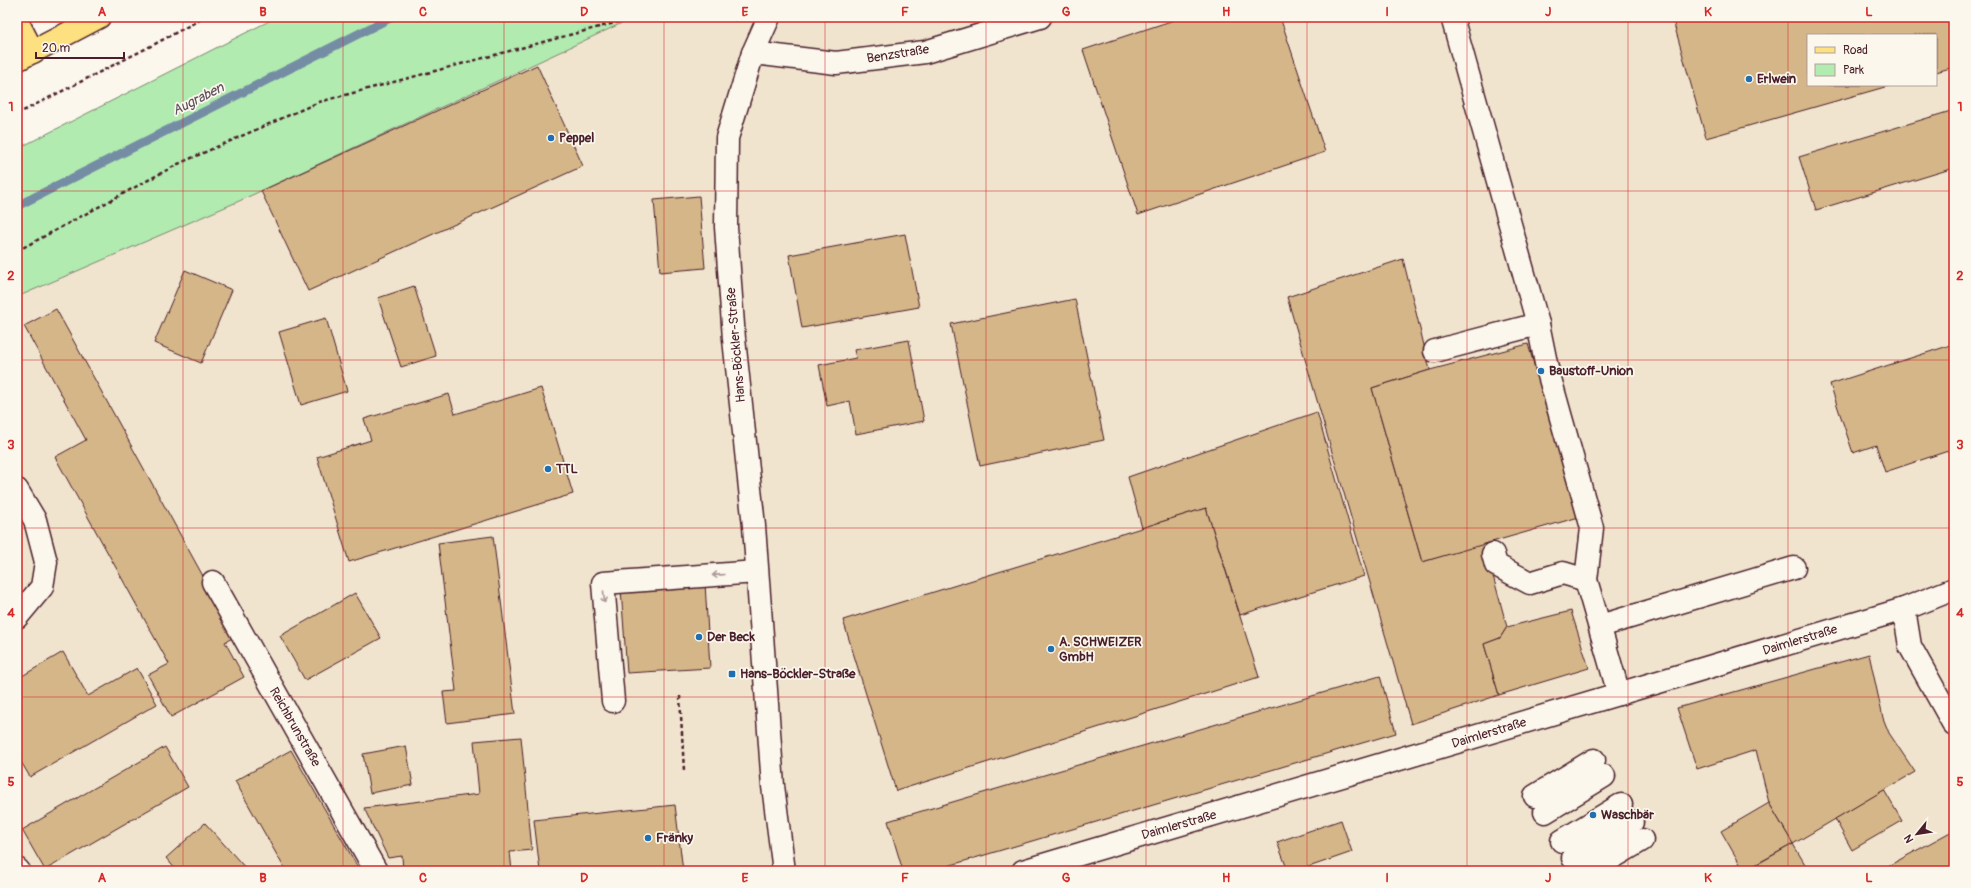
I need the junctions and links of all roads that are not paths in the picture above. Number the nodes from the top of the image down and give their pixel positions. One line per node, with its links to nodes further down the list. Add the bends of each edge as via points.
1 (99, 17): 6 (main road)
2 (769, 17): 7 (street, Hans-Böckler-Straße)
3 (1040, 17): 7 (street, Benzstraße, via 924,52 836,63)
4 (1452, 17): 9 (street)
5 (17, 21): 8 (main road)
6 (68, 24): 8 (main road)
7 (753, 53): 14 (street, Hans-Böckler-Straße, via 727,138 726,227 734,339)
8 (25, 56)
9 (1538, 324): 10 (street); 15 (street, via 1547,368 1592,528)
10 (1435, 351)
11 (17, 490): 19 (street, via 35,520 46,562 42,587)
12 (1493, 554): 15 (street, via 1496,565 1530,583 1563,573)
13 (1794, 568): 20 (street)
14 (757, 572): 22 (street, one-way to 22, via 603,583); 28 (street, Hans-Böckler-Straße, via 773,786)
15 (1586, 580): 20 (street)
16 (213, 582): 27 (street, Reichbrunstraße)
17 (1954, 589): 18 (street, Daimlerstraße)
18 (1904, 609): 21 (street, Daimlerstraße); 23 (street, via 1910,646)
19 (17, 617)
20 (1600, 626): 21 (street)
21 (1620, 694): 29 (street, Daimlerstraße)
22 (613, 700)
23 (1954, 725)
24 (1599, 768): 25 (street)
25 (1540, 804)
26 (1567, 850): 30 (street, via 1632,822)
27 (376, 871)
28 (784, 871)
29 (1023, 871)
30 (1590, 871)

